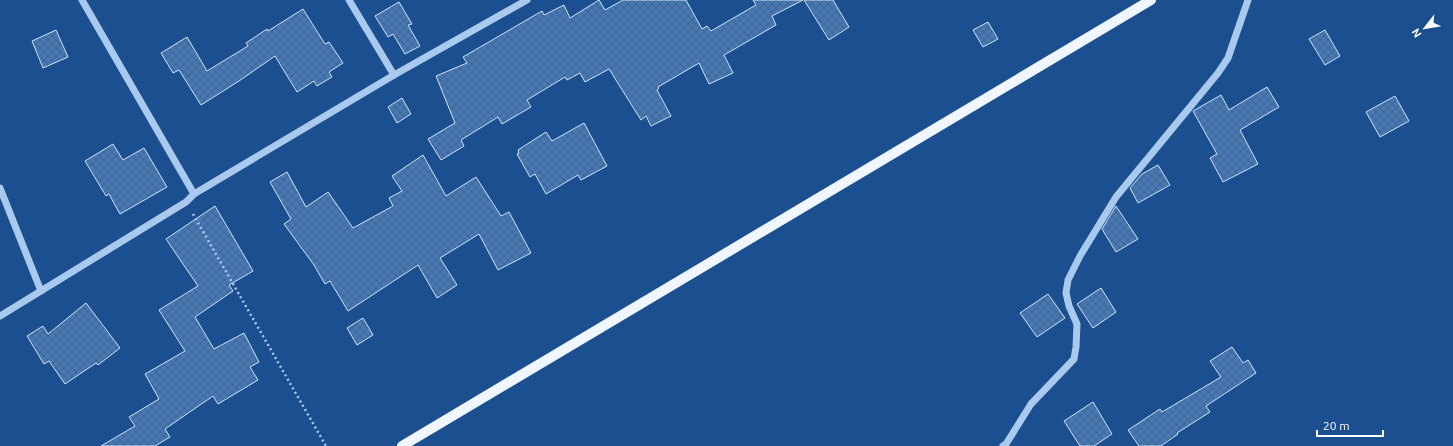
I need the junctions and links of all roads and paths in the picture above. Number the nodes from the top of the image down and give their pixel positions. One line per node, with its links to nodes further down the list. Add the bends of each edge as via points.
1 (82, 0): 8 (street)
2 (350, 0): 6 (street)
3 (527, 0): 6 (street)
4 (1151, 0): 13 (main road)
5 (1248, 0): 14 (street, via 1228,58 1116,197 1080,256 1068,280 1066,294 1077,324 1074,358 1031,404)
6 (394, 75): 8 (street)
7 (0, 188): 10 (street)
8 (194, 194): 9 (street)
9 (186, 202): 10 (street); 12 (path)
10 (41, 291): 11 (street)
11 (0, 316)
12 (326, 446)
13 (402, 446)
14 (1003, 446)

